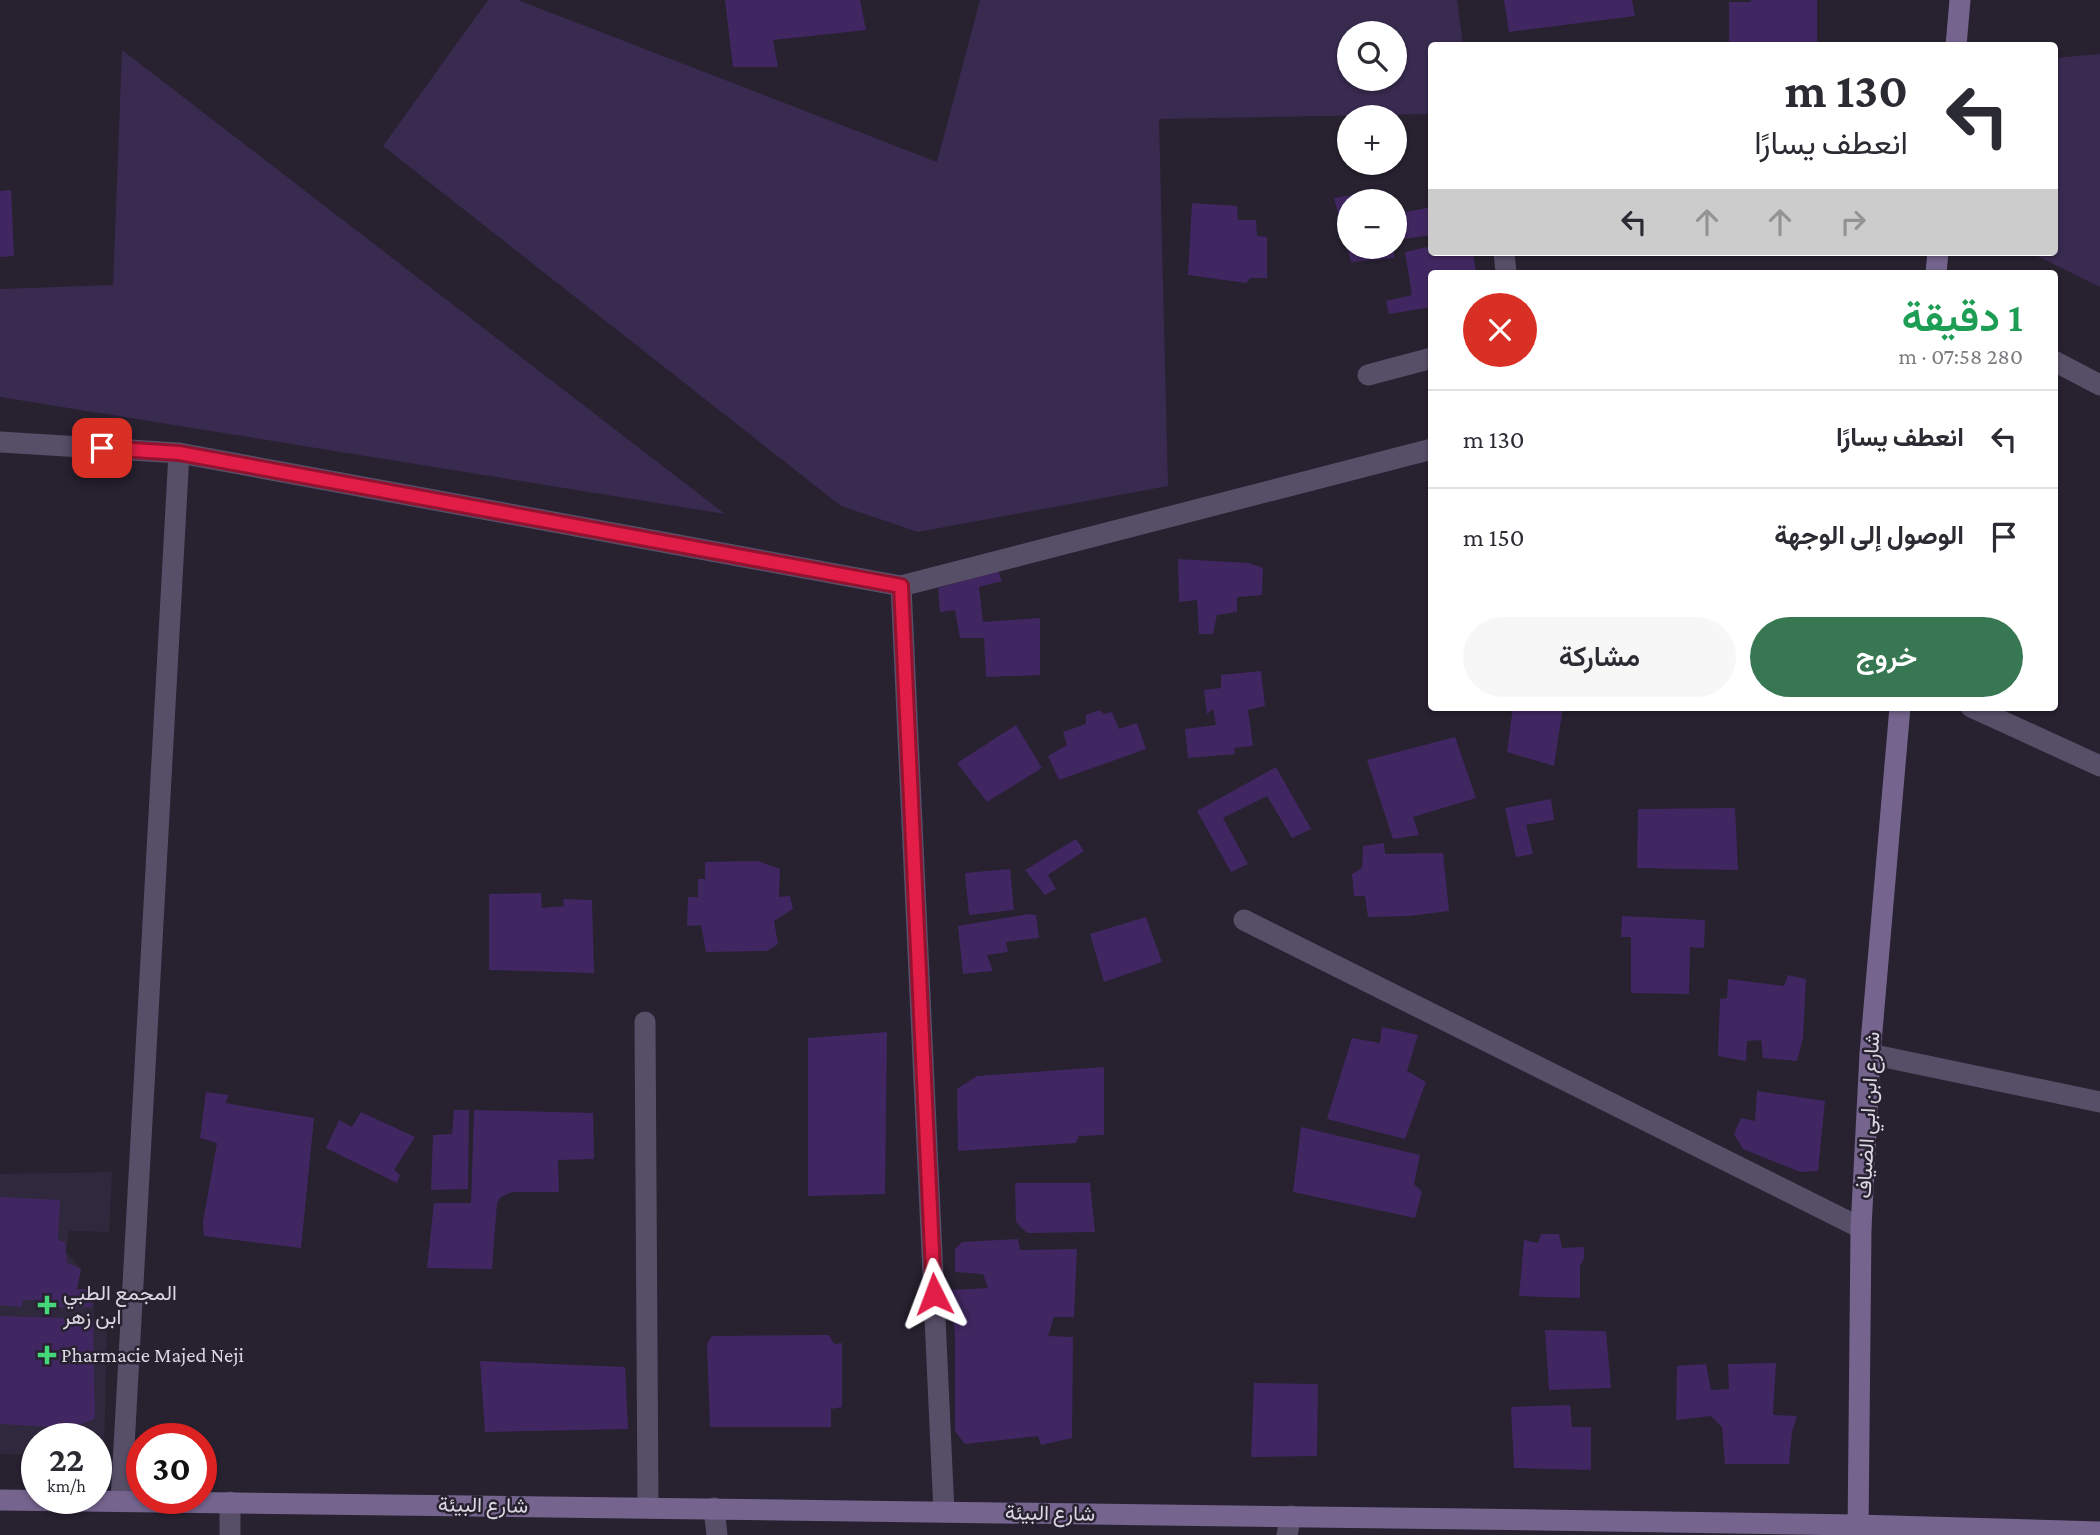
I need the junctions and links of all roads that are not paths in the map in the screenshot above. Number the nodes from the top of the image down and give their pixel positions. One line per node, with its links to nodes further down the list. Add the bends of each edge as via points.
1 (1960, 0): 2 (street)
2 (1956, 42)
3 (1428, 359): 5 (street)
4 (2058, 363): 6 (street)
5 (1368, 374)
6 (2100, 385)
7 (0, 442): 9 (street)
8 (1428, 450): 10 (street)
9 (179, 453): 10 (street); 20 (street)
10 (901, 586): 24 (street)
11 (1900, 711): 16 (street, شارع ابن ابي الضياف)
12 (1980, 711): 13 (street)
13 (2100, 766)
14 (1244, 919): 18 (street)
15 (645, 1021): 22 (street)
16 (1870, 1054): 17 (street); 18 (street, شارع ابن ابي الضياف)
17 (2100, 1102)
18 (1861, 1228): 27 (street, شارع ابن ابي الضياف)
19 (0, 1500): 20 (street, شارع البيئة)
20 (121, 1500): 21 (street, شارع البيئة)
21 (230, 1502): 22 (street, شارع البيئة); 29 (street)
22 (648, 1508): 23 (street, شارع البيئة)
23 (714, 1508): 24 (street, شارع البيئة); 30 (street)
24 (944, 1511): 25 (street, شارع البيئة)
25 (1289, 1526): 26 (street, شارع البيئة)
26 (1471, 1527): 27 (street, شارع البيئة)
27 (1858, 1530): 28 (street, شارع البيئة)
28 (2100, 1532)
29 (230, 1535)
30 (717, 1535)

